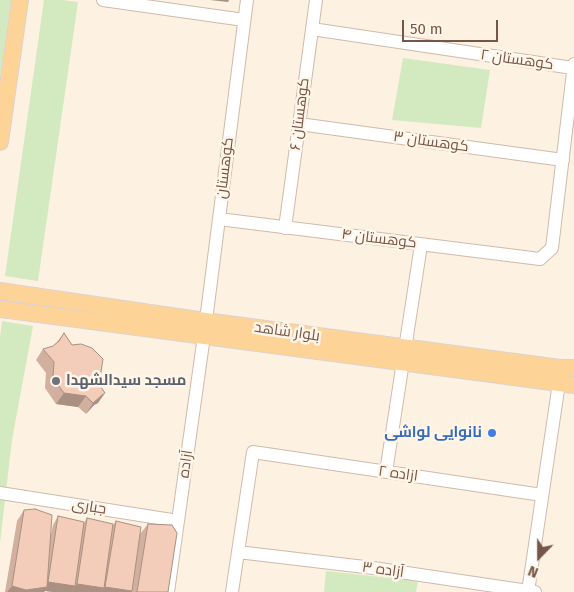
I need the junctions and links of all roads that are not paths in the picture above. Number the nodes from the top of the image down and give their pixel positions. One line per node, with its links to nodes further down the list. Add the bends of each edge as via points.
1 (20, 0): 11 (main road)
2 (103, 0): 5 (street)
3 (247, 0): 5 (street, کوهستان)
4 (316, 0): 6 (street, کوهستان ۶)
5 (244, 20): 13 (street, کوهستان)
6 (312, 29): 8 (street, کوهستان ۲); 10 (street, کوهستان ۶)
7 (574, 64): 8 (street)
8 (574, 68): 9 (street)
9 (571, 112): 12 (street)
10 (299, 124): 12 (street, کوهستان ۳); 14 (street, کوهستان ۶)
11 (0, 142)
12 (563, 160): 15 (street, کوهستان ۴, via 552,248 540,259)
13 (219, 219): 14 (street, کوهستان ۴); 18 (street, کوهستان)
14 (285, 228): 15 (street, کوهستان ۴)
15 (421, 245): 19 (street)
16 (0, 291): 18 (main road, بلوار شاهد)
17 (0, 309): 18 (main road, بلوار شاهد)
18 (205, 329): 19 (main road, بلوار شاهد); 25 (street, آزاده)
19 (404, 355): 20 (main road, بلوار شاهد); 21 (main road, بلوار شاهد); 22 (street)
20 (574, 368)
21 (566, 384): 24 (street)
22 (386, 472): 24 (street, ازاده ۲); 26 (street, ازاده ۲, via 253,452)
23 (0, 493): 25 (street, جباری)
24 (542, 495): 29 (street)
25 (178, 521): 27 (street, آزاده)
26 (238, 552): 28 (street); 29 (street, آزاده ۳, via 373,568)
27 (168, 592)
28 (232, 592)
29 (528, 592): 30 (street, آزاده ۳)
30 (535, 592)

